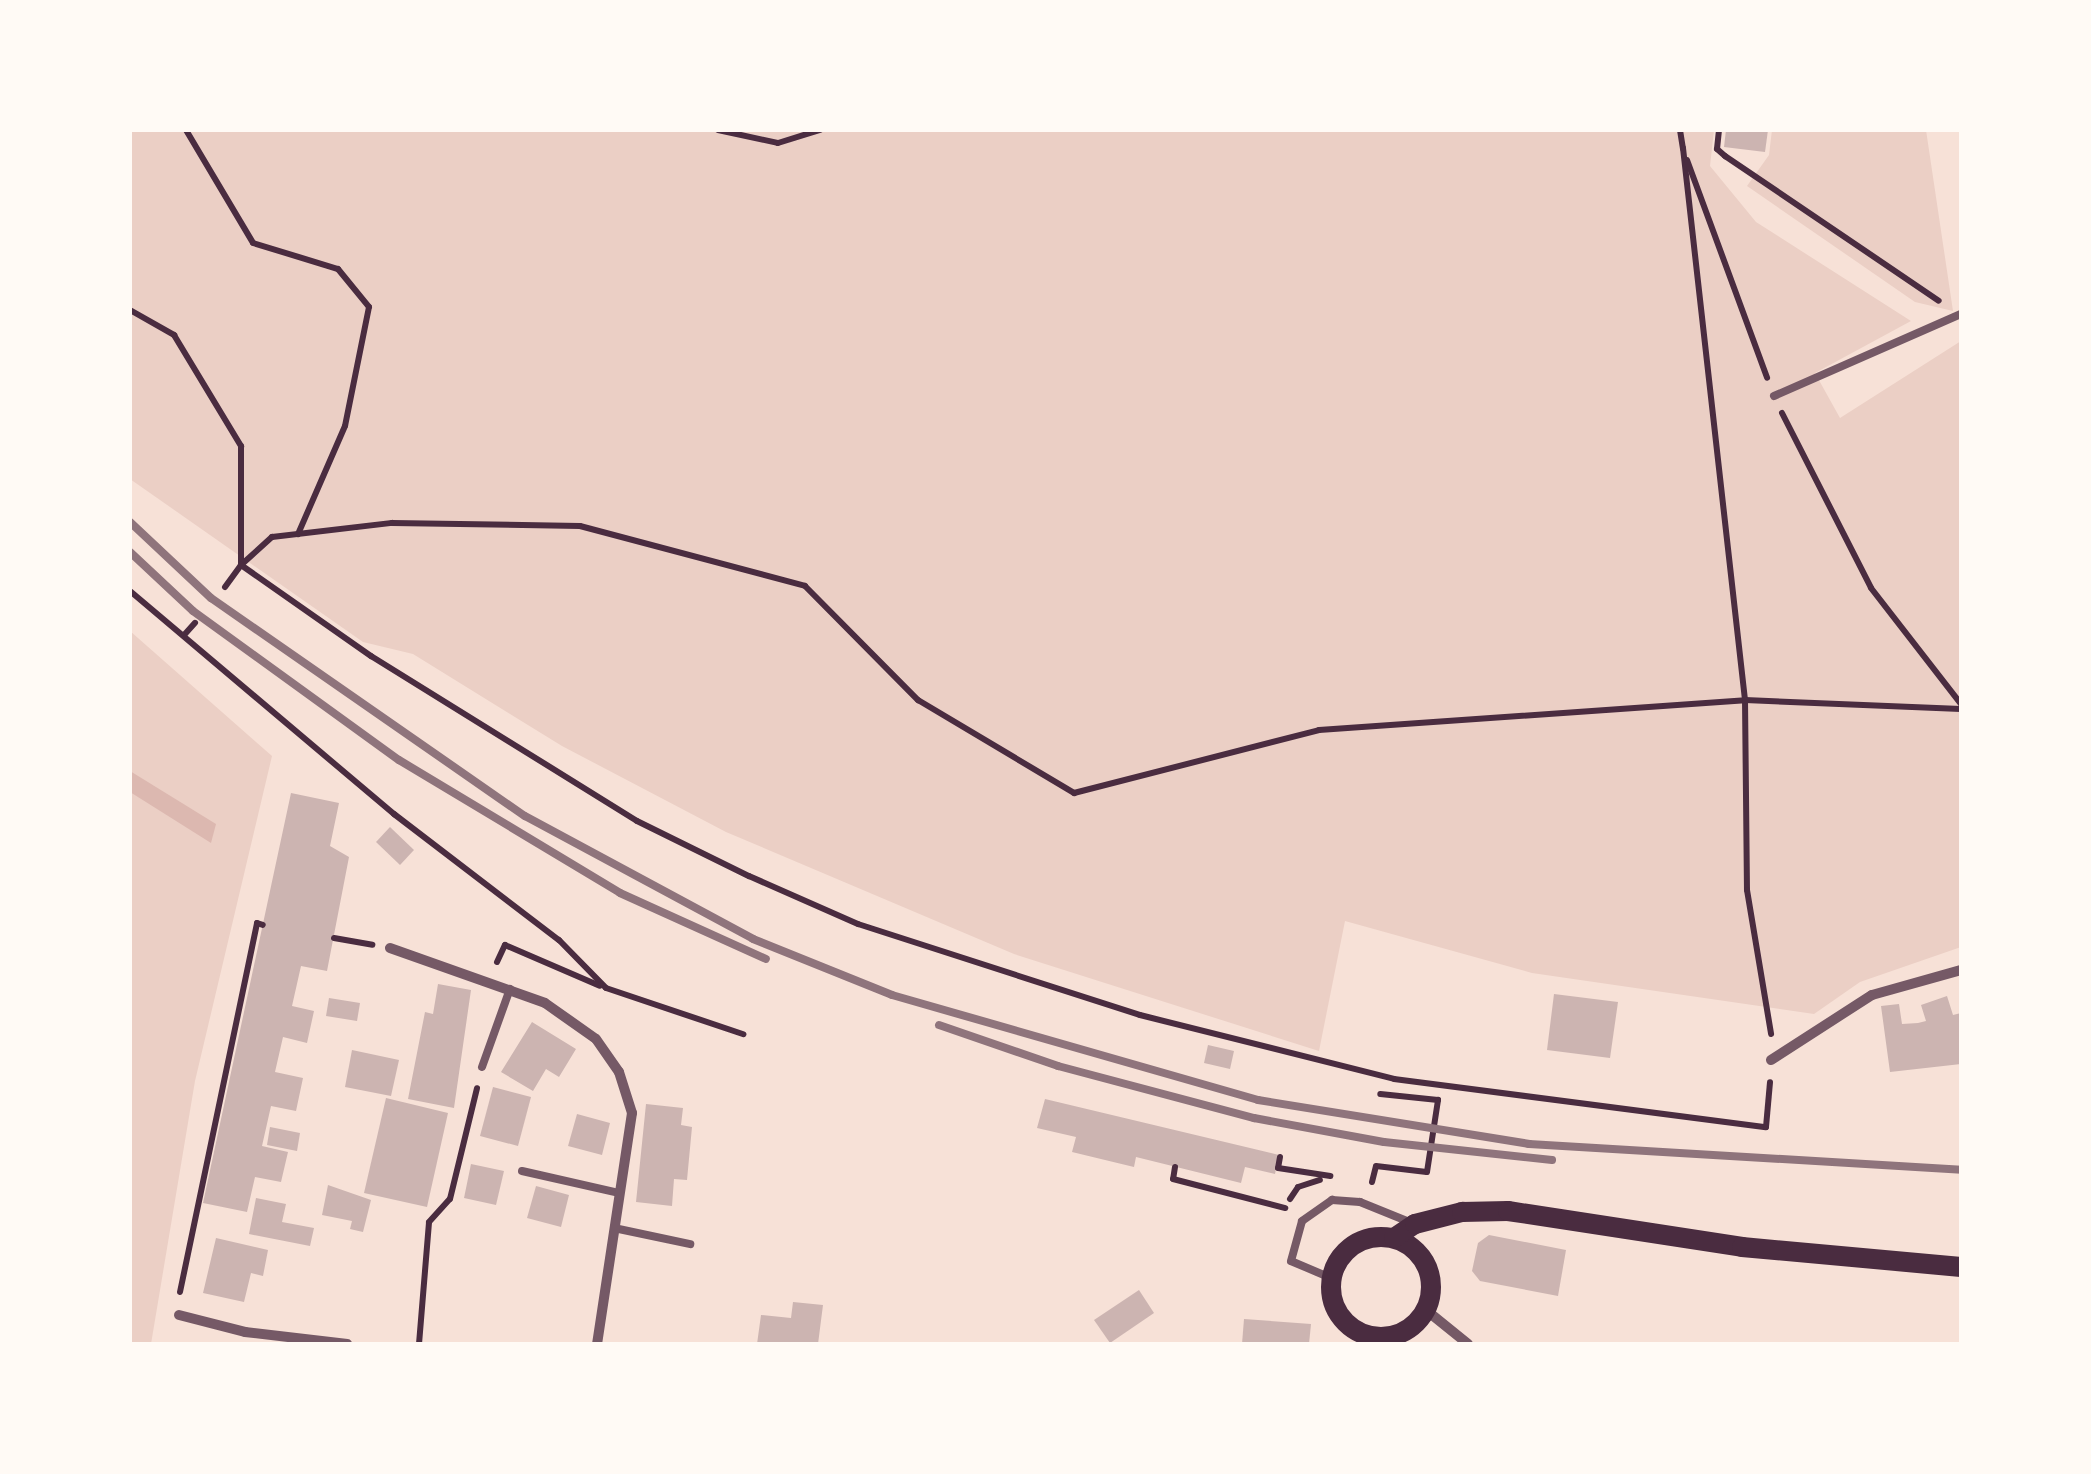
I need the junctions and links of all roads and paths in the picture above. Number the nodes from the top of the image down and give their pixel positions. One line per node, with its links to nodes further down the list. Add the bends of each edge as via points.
1 (186, 130): 10 (path, via 253,243 338,269 369,308 345,426)
2 (718, 130): 3 (path, via 778,143)
3 (820, 130)
4 (1680, 130): 6 (path)
5 (1719, 130): 8 (path, via 1717,149 1725,156)
6 (1683, 148): 9 (path); 16 (path)
7 (130, 310): 11 (path, via 174,334 241,446)
8 (1956, 315): 9 (lane)
9 (1774, 396): 17 (path, via 1871,588)
10 (298, 534): 11 (path, via 272,537); 16 (path, via 392,522 580,526 804,586 918,700 1074,794 1319,730)
11 (241, 565): 12 (path); 28 (path, via 371,656 637,821 768,884 858,924 1140,1015)
12 (225, 587)
13 (130, 592): 15 (path)
14 (194, 623): 15 (path)
15 (185, 634): 23 (path, via 379,801 559,940)
16 (1745, 700): 17 (path); 26 (path, via 1748,890 1771,1005)
17 (1961, 707)
18 (263, 925): 44 (path, via 256,923)
19 (334, 938): 20 (path)
20 (390, 948): 22 (street)
21 (1961, 970): 26 (street, via 1872,995)
22 (488, 980): 23 (path, via 505,945); 24 (street)
23 (606, 988): 25 (path)
24 (510, 989): 27 (lane); 35 (street, via 572,1019 620,1072 632,1113)
25 (743, 1034)
26 (1771, 1060)
27 (482, 1067): 48 (path, via 450,1199 429,1222)
28 (1394, 1079): 29 (path, via 1766,1128); 34 (path, via 1384,1094 1438,1100 1427,1172 1376,1166)
29 (1770, 1084)
30 (1280, 1157): 33 (path, via 1278,1168)
31 (1175, 1166): 36 (path, via 1172,1179)
32 (522, 1170): 35 (lane)
33 (1336, 1177)
34 (1372, 1182)
35 (619, 1193): 38 (street)
36 (1286, 1208)
37 (1415, 1224): 39 (main road); 41 (main road, via 1462,1212 1549,1214 1742,1247); 42 (lane, via 1360,1202 1332,1200 1302,1221 1291,1261)
38 (614, 1228): 40 (lane); 49 (street)
39 (1394, 1238): 42 (main road, via 1362,1240 1347,1249); 43 (main road, via 1414,1248 1427,1266 1432,1288)
40 (690, 1244)
41 (1961, 1268)
42 (1331, 1278): 46 (main road, via 1344,1322)
43 (1426, 1310): 46 (main road, via 1409,1329); 50 (street)
44 (179, 1315): 45 (street)
45 (244, 1338): 47 (street)
46 (1369, 1340)
47 (347, 1344)
48 (419, 1344)
49 (597, 1344)
50 (1468, 1344)

